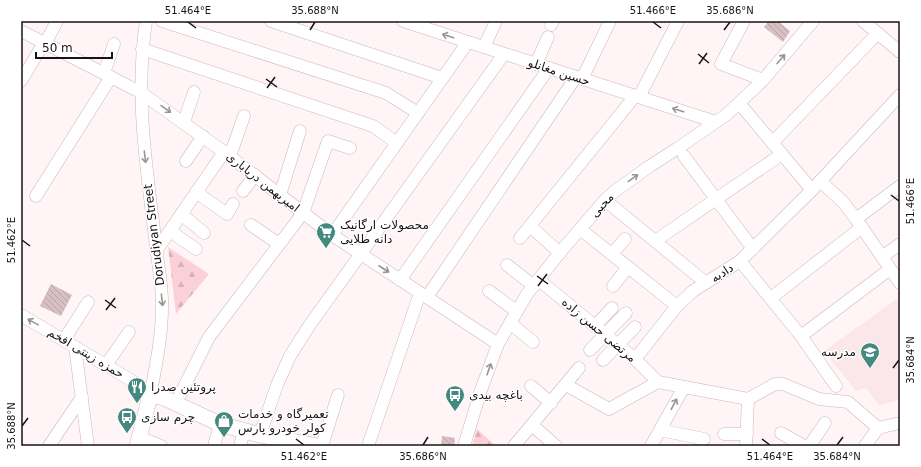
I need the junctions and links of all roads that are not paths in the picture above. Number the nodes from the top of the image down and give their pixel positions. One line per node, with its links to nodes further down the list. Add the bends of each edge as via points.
1 (57, 21): 17 (street)
2 (146, 21): 20 (street, Dorudiyan Street)
3 (162, 21): 35 (street, via 386,93)
4 (271, 21): 12 (street)
5 (404, 21): 16 (street, حسین مغانلو, one-way to 5)
6 (496, 21): 19 (street)
7 (610, 21): 27 (street)
8 (678, 21): 33 (street)
9 (744, 21): 28 (street, via 721,64)
10 (813, 21): 28 (street, محبی, one-way to 10)
11 (864, 21): 14 (street)
12 (298, 25): 26 (street)
13 (21, 31): 17 (street, امیربهمن دریاباری)
14 (878, 33): 21 (street); 42 (street)
15 (548, 37): 23 (street)
16 (468, 42): 19 (street, حسین مغانلو); 26 (street)
17 (44, 44): 25 (street, امیربهمن دریاباری); 29 (street)
18 (114, 44): 25 (street)
19 (484, 47): 22 (street, حسین مغانلو)
20 (142, 49): 30 (street, Dorudiyan Street); 41 (street, via 373,126)
21 (900, 52)
22 (504, 54): 23 (street, حسین مغانلو); 76 (street)
23 (536, 64): 24 (street, حسین مغانلو)
24 (549, 68): 27 (street, حسین مغانلو); 83 (street)
25 (108, 75): 30 (street, امیربهمن دریاباری); 54 (street)
26 (442, 78): 35 (street)
27 (579, 78): 33 (street, حسین مغانلو); 89 (street)
28 (762, 80): 34 (street, محبی)
29 (21, 81)
30 (140, 92): 37 (street, امیربهمن دریاباری, one-way to 37); 74 (street, Dorudiyan Street, one-way to 74)
31 (194, 92): 37 (street)
32 (900, 95): 49 (street, دادبه)
33 (637, 97): 38 (street, حسین مغانلو, one-way to 33); 62 (street)
34 (739, 104): 38 (street, محبی); 42 (street)
35 (418, 113): 41 (street)
36 (244, 116): 44 (street)
37 (184, 122): 40 (street, امیربهمن دریاباری)
38 (716, 122): 56 (street, محبی, one-way to 38, via 644,170)
39 (300, 131): 53 (street)
40 (203, 136): 44 (street, امیربهمن دریاباری); 47 (street)
41 (397, 143): 66 (street)
42 (772, 143): 45 (street)
43 (350, 148): 58 (street, via 328,141)
44 (227, 154): 48 (street, امیربهمن دریاباری); 52 (street)
45 (782, 154): 49 (street); 55 (street)
46 (684, 156): 55 (street)
47 (186, 161)
48 (255, 175): 51 (street); 53 (street, امیربهمن دریاباری)
49 (816, 186): 60 (street, via 842,202); 73 (street, دادبه)
50 (900, 186): 60 (street)
51 (244, 191)
52 (196, 192): 57 (street, via 227,214); 59 (street)
53 (280, 195): 58 (street, امیربهمن دریاباری)
54 (36, 196)
55 (717, 199): 69 (street); 73 (street)
56 (605, 200): 63 (street, محبی); 69 (street)
57 (233, 204)
58 (303, 212): 66 (street, امیربهمن دریاباری); 70 (street)
59 (182, 214): 64 (street); 65 (street)
60 (859, 223): 78 (street); 90 (street)
61 (251, 225): 70 (street)
62 (530, 226): 67 (street); 75 (street)
63 (580, 229): 75 (street, محبی); 77 (street)
64 (170, 231): 72 (street); 74 (street)
65 (204, 233)
66 (332, 235): 76 (street, امیربهمن دریاباری)
67 (520, 238)
68 (624, 239): 77 (street)
69 (655, 242): 85 (street)
70 (279, 244): 118 (street, via 209,337)
71 (900, 244): 78 (street)
72 (196, 249)
73 (753, 249): 79 (street, دادبه)
74 (156, 251): 120 (street, Dorudiyan Street, one-way to 120, via 162,306 161,337)
75 (560, 253): 84 (street, محبی)
76 (361, 254): 83 (street, امیربهمن دریاباری, one-way to 83); 134 (street, via 290,356)
77 (612, 254): 81 (street)
78 (882, 257): 82 (street)
79 (740, 261): 85 (street, دادبه); 90 (street)
80 (507, 265): 84 (street, مرتضی حسن زاده)
81 (628, 267): 87 (street); 92 (street)
82 (890, 269): 86 (street); 102 (street)
83 (400, 280): 89 (street, امیربهمن دریاباری)
84 (536, 283): 94 (street, محبی); 98 (street, مرتضی حسن زاده)
85 (706, 283): 92 (street, دادبه, via 693,290)
86 (900, 283)
87 (613, 286)
88 (489, 291): 94 (street)
89 (424, 295): 105 (street, امیربهمن دریاباری); 144 (street)
90 (771, 298): 102 (street)
91 (88, 302): 103 (street)
92 (677, 306): 109 (street, دادبه)
93 (612, 308): 98 (street)
94 (516, 312): 97 (street, محبی)
95 (626, 313): 101 (street)
96 (21, 315): 103 (street, حمزه زینتی افخم, one-way to 96)
97 (510, 323): 104 (street); 105 (street, محبی)
98 (595, 326): 101 (street, مرتضی حسن زاده)
99 (635, 327): 106 (street)
100 (129, 332): 111 (street)
101 (605, 334): 106 (street, مرتضی حسن زاده); 108 (street)
102 (801, 336): 116 (street)
103 (64, 340): 107 (street, حمزه زینتی افخم)
104 (533, 342)
105 (498, 344): 145 (street, محبی, one-way to 105)
106 (618, 345): 109 (street, مرتضی حسن زاده); 110 (street)
107 (75, 347): 111 (street, حمزه زینتی افخم); 121 (street)
108 (590, 350)
109 (635, 359): 113 (street, مرتضی حسن زاده)
110 (603, 360)
111 (106, 365): 120 (street, حمزه زینتی افخم)
112 (580, 368): 114 (street)
113 (658, 382): 114 (street, via 609,409); 117 (street)
114 (566, 385): 123 (street)
115 (531, 386): 123 (street)
116 (836, 386)
117 (684, 387): 122 (street); 129 (street, one-way to 117)
118 (180, 395)
119 (338, 395): 143 (street)
120 (150, 396): 126 (main road, via 164,398); 136 (main road, Dorudiyan Street)
121 (82, 397): 137 (street); 138 (street)
122 (748, 399): 128 (street, via 775,384 783,384 818,399 848,402); 133 (street)
123 (551, 403): 127 (street)
124 (825, 423): 150 (street)
125 (900, 423): 128 (street)
126 (220, 424): 130 (main road); 140 (street)
127 (532, 425): 146 (street); 147 (street)
128 (878, 428): 151 (street)
129 (660, 430): 135 (street); 148 (street)
130 (244, 431): 134 (main road); 141 (street)
131 (781, 433): 150 (street)
132 (724, 434): 133 (street)
133 (747, 434): 149 (street)
134 (260, 435): 142 (main road)
135 (704, 439)
136 (138, 442): 139 (street)
137 (49, 446)
138 (88, 446)
139 (161, 446)
140 (214, 446)
141 (240, 446)
142 (318, 446)
143 (322, 446)
144 (368, 446)
145 (464, 446)
146 (514, 446)
147 (556, 446)
148 (651, 446)
149 (746, 446)
150 (806, 446)
151 (865, 446)

